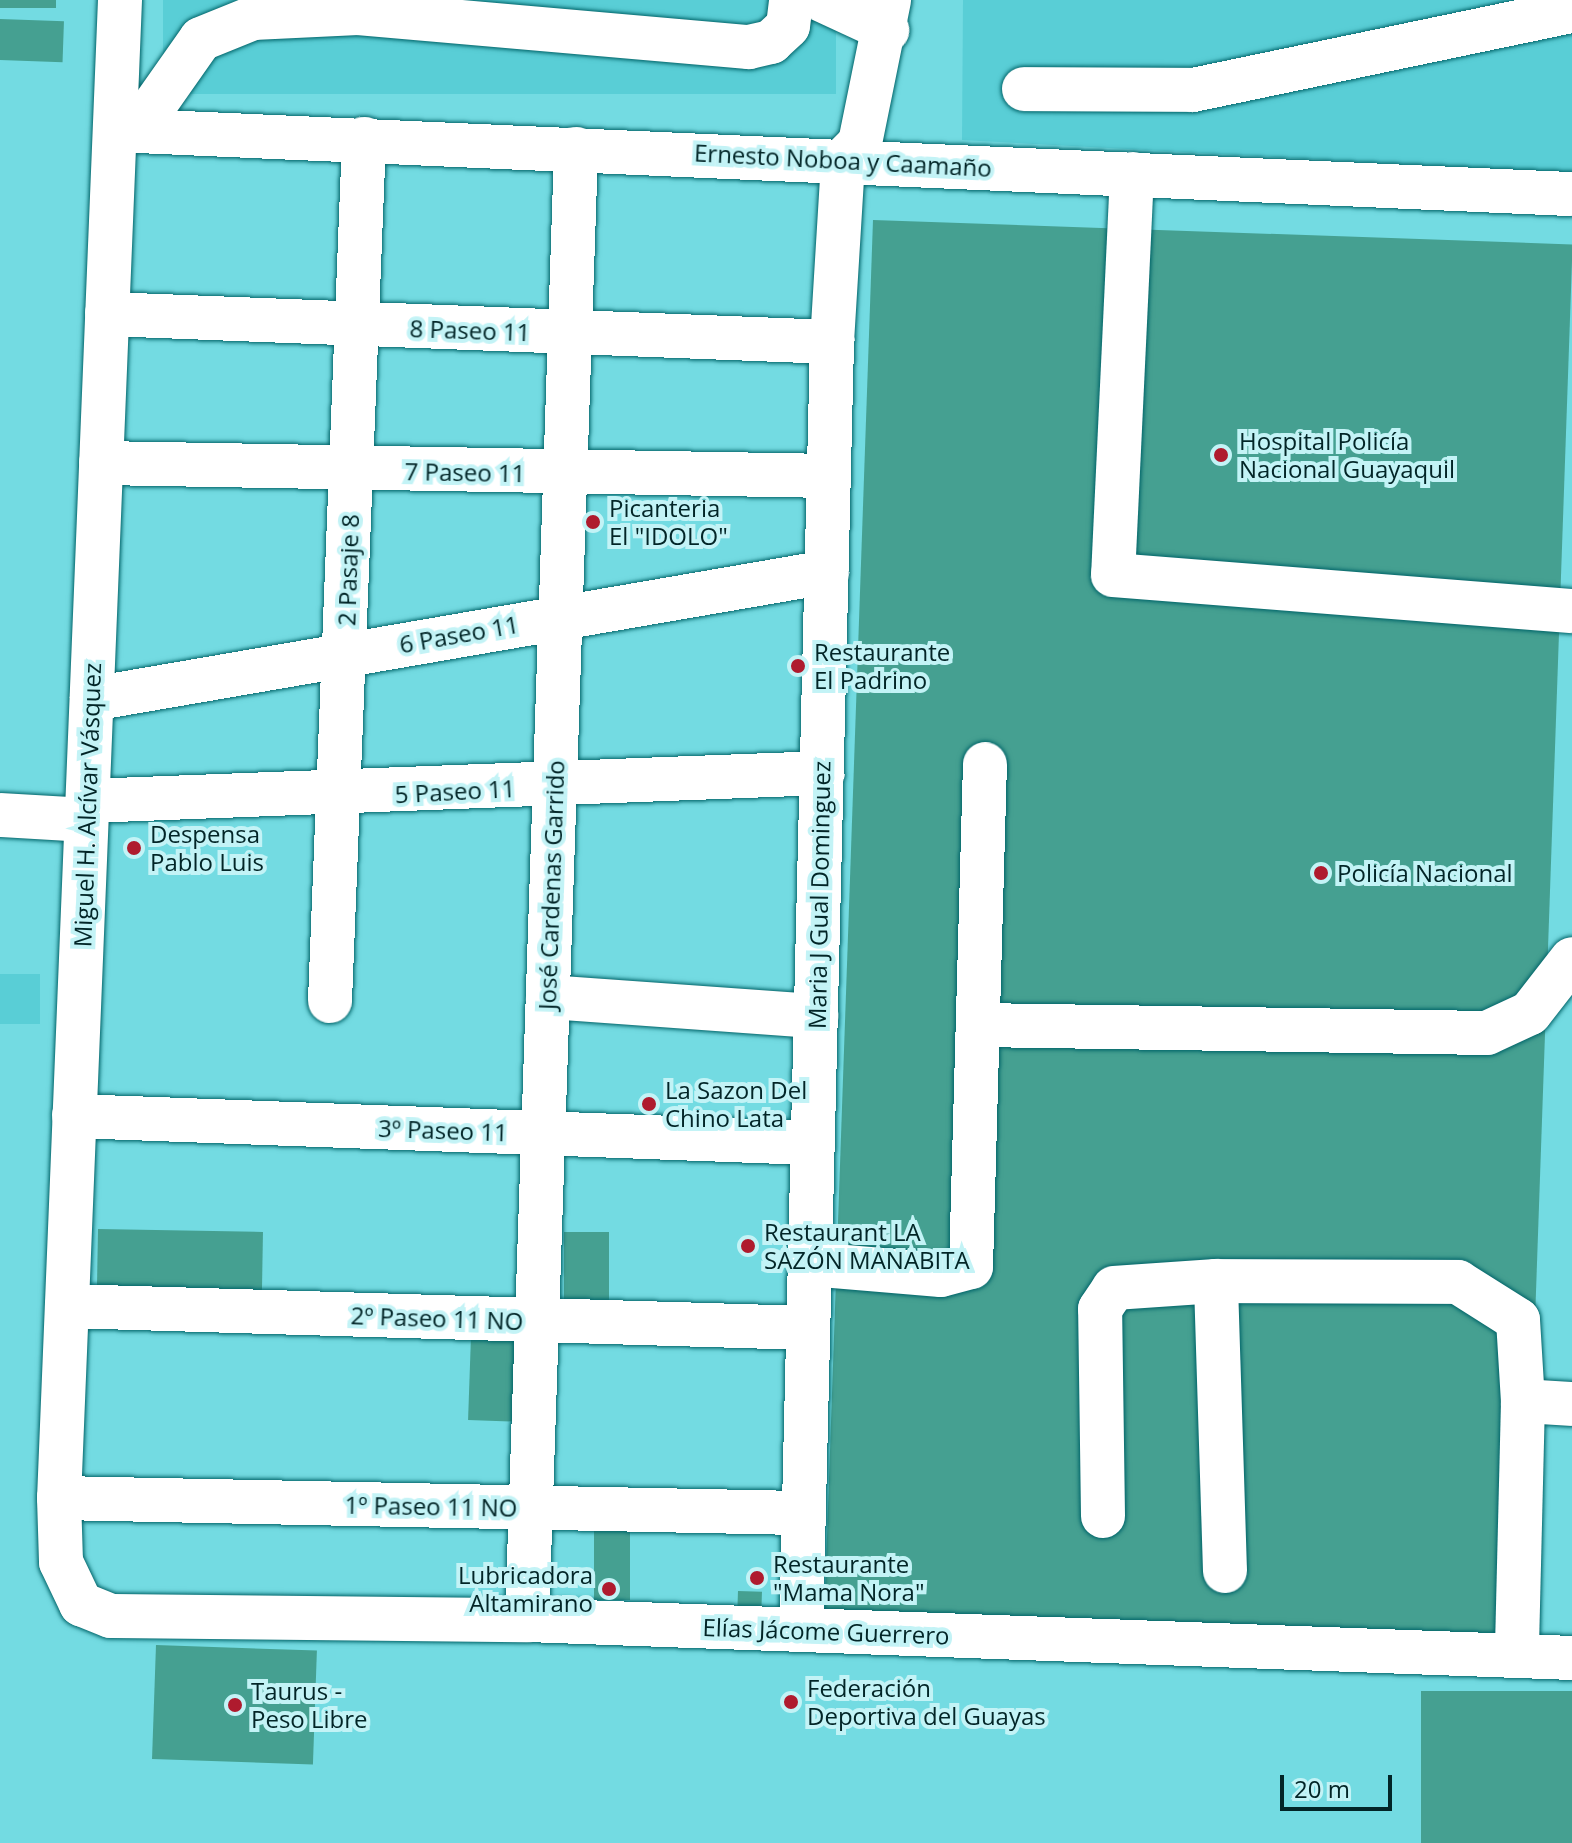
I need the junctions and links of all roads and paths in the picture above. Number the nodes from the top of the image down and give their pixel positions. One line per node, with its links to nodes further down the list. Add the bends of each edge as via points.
1 (120, 0): 8 (street, Miguel H. Alcívar Vásquez)
2 (791, 0): 4 (street, via 788,26 771,42 749,47)
3 (822, 0): 6 (street)
4 (449, 11): 8 (street, via 253,18 201,39)
5 (1572, 11): 7 (street, via 1193,90)
6 (888, 15): 11 (street, via 860,143)
7 (1024, 89)
8 (126, 130): 9 (street, Ernesto Noboa y Caamaño); 14 (street, Miguel H. Alcívar Vásquez)
9 (364, 139): 10 (street, Ernesto Noboa y Caamaño); 15 (street, 2 Pasaje 8)
10 (576, 149): 11 (street, Ernesto Noboa y Caamaño); 16 (street, José Cardenas Garrido)
11 (843, 160): 12 (street, Ernesto Noboa y Caamaño); 17 (street, Maria J Gual Dominguez)
12 (1132, 174): 13 (street, Ernesto Noboa y Caamaño); 23 (street, via 1113,575)
13 (1572, 194)
14 (107, 314): 15 (street, 8 Paseo 11); 18 (street, Miguel H. Alcívar Vásquez)
15 (357, 326): 16 (street, 8 Paseo 11); 19 (street, 2 Pasaje 8)
16 (570, 333): 17 (street, 8 Paseo 11); 20 (street, José Cardenas Garrido)
17 (832, 342): 21 (street, Maria J Gual Dominguez)
18 (101, 463): 19 (street, 7 Paseo 11); 26 (street, Miguel H. Alcívar Vásquez)
19 (351, 470): 20 (street, 7 Paseo 11); 25 (street, 2 Pasaje 8)
20 (565, 474): 21 (street, 7 Paseo 11); 24 (street, José Cardenas Garrido)
21 (829, 476): 22 (street, Maria J Gual Dominguez)
22 (827, 572): 24 (street, 6 Paseo 11); 28 (street, Maria J Gual Dominguez)
23 (1572, 611)
24 (560, 616): 25 (street, 6 Paseo 11); 29 (street, José Cardenas Garrido)
25 (344, 655): 26 (street, 6 Paseo 11); 30 (street, 2 Pasaje 8)
26 (92, 699): 31 (street, Miguel H. Alcívar Vásquez)
27 (985, 764): 37 (street)
28 (822, 773): 29 (street, 5 Paseo 11); 36 (street, Maria J Gual Dominguez)
29 (554, 786): 30 (street, 5 Paseo 11); 34 (street, José Cardenas Garrido)
30 (339, 797): 31 (street, 5 Paseo 11); 35 (street, 2 Pasaje 8)
31 (87, 810): 32 (street, 5 Paseo 11); 38 (street, Miguel H. Alcívar Vásquez)
32 (0, 815)
33 (1572, 959): 37 (street, via 1530,1013 1487,1033)
34 (548, 997): 36 (street); 39 (street, José Cardenas Garrido)
35 (330, 1001)
36 (816, 1016): 40 (street, Maria J Gual Dominguez)
37 (979, 1025): 41 (street, via 971,1267 941,1275)
38 (74, 1116): 39 (street, 3º Paseo 11); 43 (street, Miguel H. Alcívar Vásquez)
39 (543, 1134): 40 (street, 3º Paseo 11); 44 (street, José Cardenas Garrido)
40 (812, 1143): 41 (street, Maria J Gual Dominguez)
41 (810, 1264): 45 (street, Maria J Gual Dominguez)
42 (1216, 1281): 46 (street, via 1458,1282 1518,1320); 51 (street, via 1114,1288 1100,1309); 52 (street)
43 (67, 1306): 44 (street, 2º Paseo 11 NO); 48 (street, Miguel H. Alcívar Vásquez)
44 (538, 1321): 45 (street, 2º Paseo 11 NO); 49 (street, José Cardenas Garrido)
45 (808, 1328): 50 (street, Maria J Gual Dominguez)
46 (1523, 1401): 47 (street); 56 (street)
47 (1572, 1404)
48 (59, 1498): 49 (street, 1º Paseo 11 NO); 53 (street, Miguel H. Alcívar Vásquez, via 61,1562)
49 (531, 1508): 50 (street, 1º Paseo 11 NO); 54 (street, José Cardenas Garrido)
50 (803, 1513): 55 (street, Maria J Gual Dominguez)
51 (1103, 1516)
52 (1225, 1571)
53 (81, 1604): 54 (street, Elías Jácome Guerrero, via 111,1616)
54 (527, 1620): 55 (street, Elías Jácome Guerrero)
55 (801, 1630): 56 (street, Elías Jácome Guerrero)
56 (1517, 1655): 57 (street, Elías Jácome Guerrero)
57 (1572, 1658)

